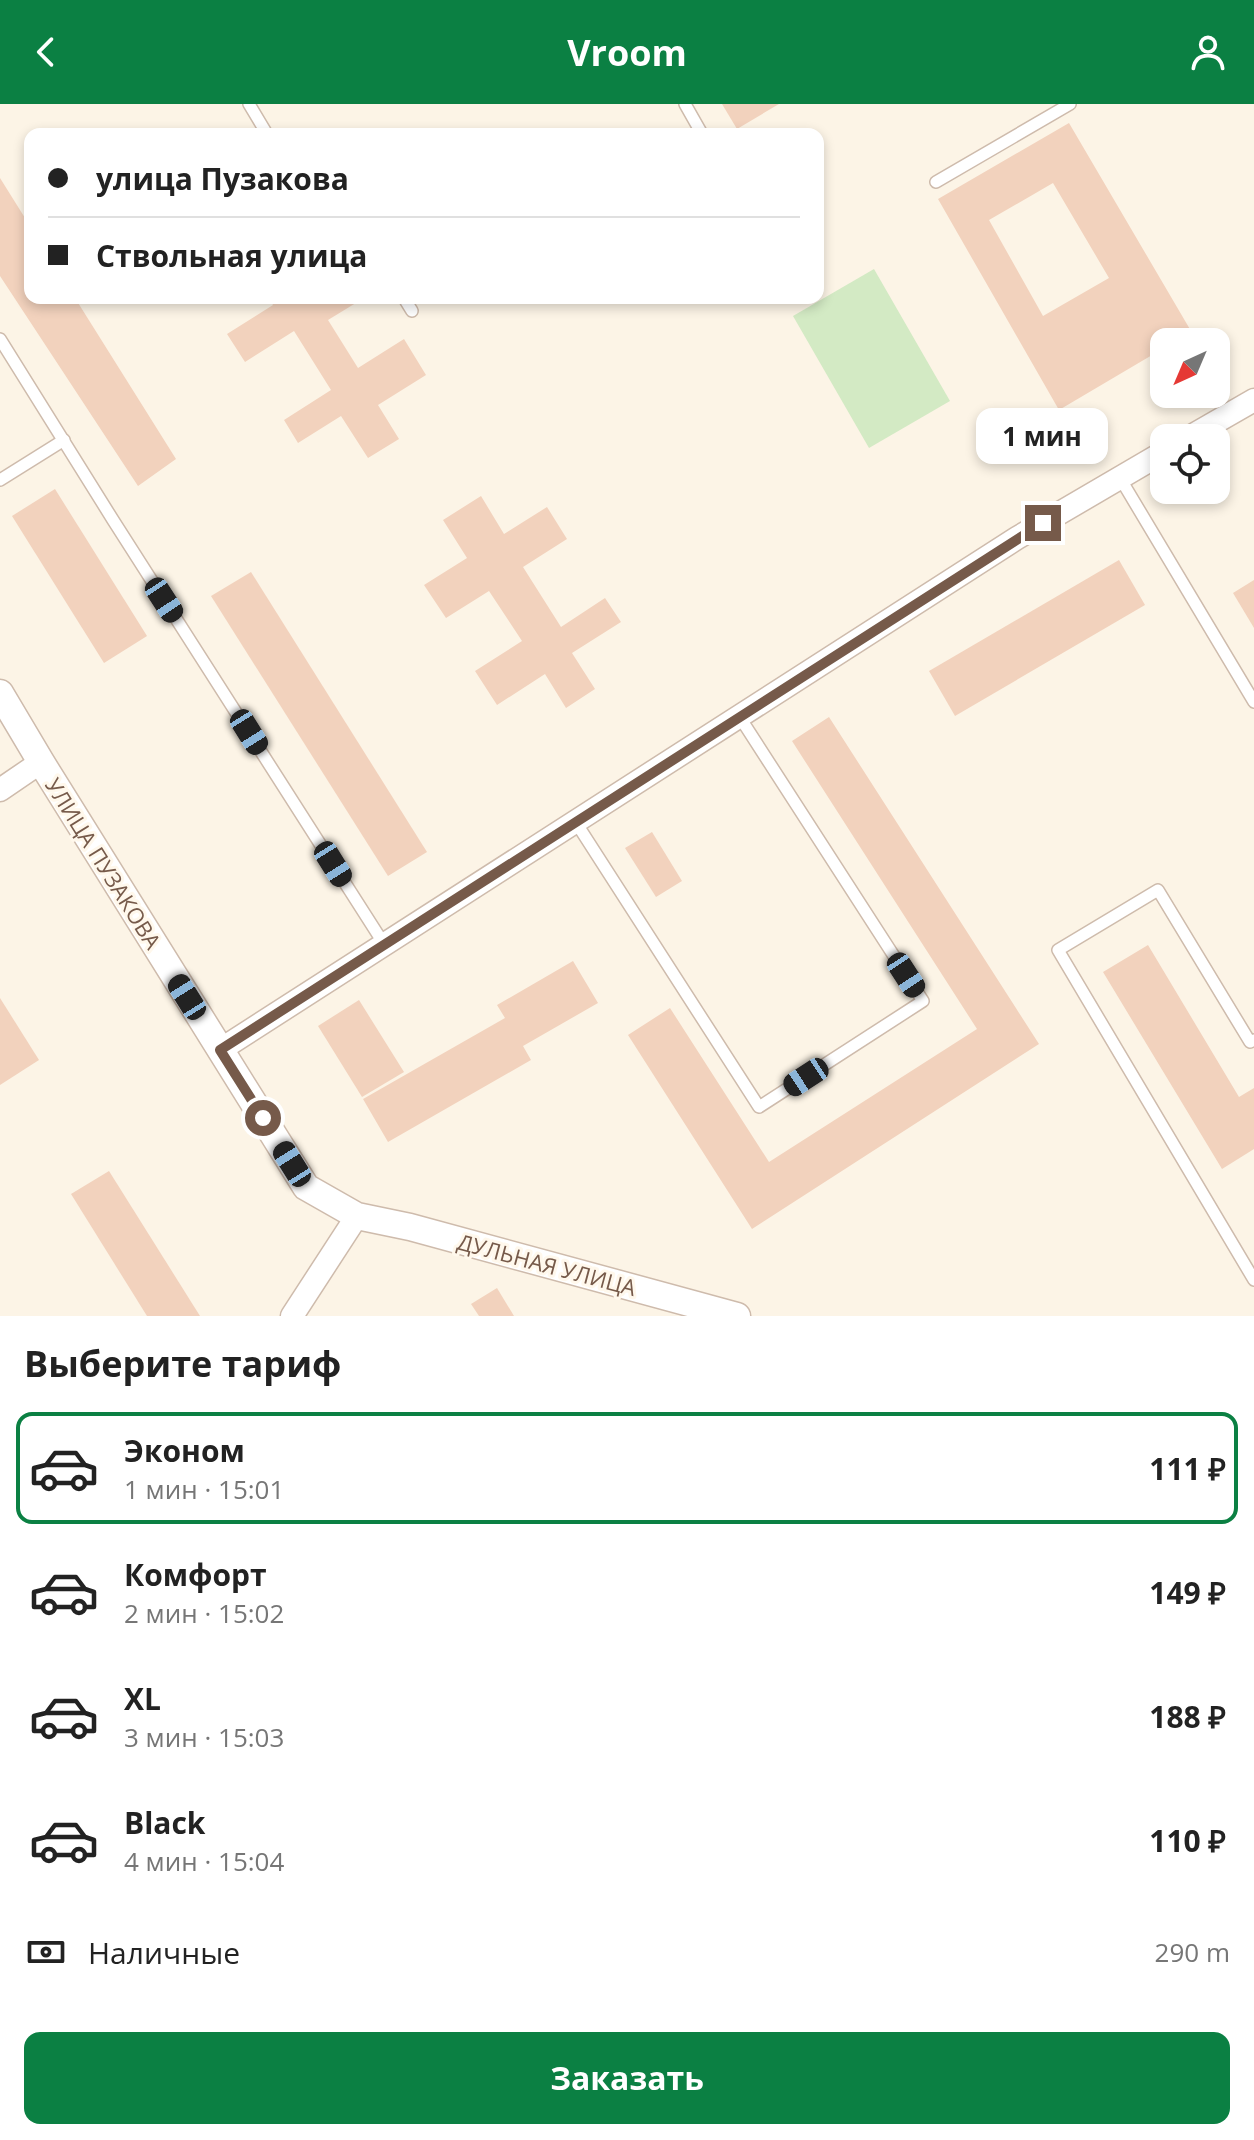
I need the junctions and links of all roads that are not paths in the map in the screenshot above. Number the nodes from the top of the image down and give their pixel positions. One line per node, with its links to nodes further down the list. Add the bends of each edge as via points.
1 (249, 104): 4 (lane)
2 (685, 104): 5 (lane)
3 (1070, 104): 6 (lane)
4 (263, 128)
5 (699, 128)
6 (936, 182)
7 (408, 304): 8 (lane)
8 (412, 311)
9 (0, 339): 12 (lane)
10 (1254, 400): 11 (street)
11 (1212, 424)
12 (64, 440): 15 (lane); 22 (lane)
13 (1150, 460): 14 (street)
14 (1120, 478): 17 (lane); 18 (street)
15 (0, 480)
16 (0, 693): 19 (street, УЛИЦА ПУЗАКОВА)
17 (1254, 702)
18 (739, 716): 21 (street); 21 (lane, via 923,1001 759,1107)
19 (41, 762): 20 (street); 24 (street, УЛИЦА ПУЗАКОВА)
20 (0, 790)
21 (575, 821): 22 (street)
22 (384, 944): 24 (street)
23 (1254, 1040): 26 (lane, via 1250,1042 1158,890 1058,950)
24 (220, 1050): 25 (street, УЛИЦА ПУЗАКОВА, via 306,1187)
25 (357, 1216): 27 (street); 28 (street, ДУЛЬНАЯ УЛИЦА)
26 (1254, 1280)
27 (292, 1316)
28 (737, 1316)

